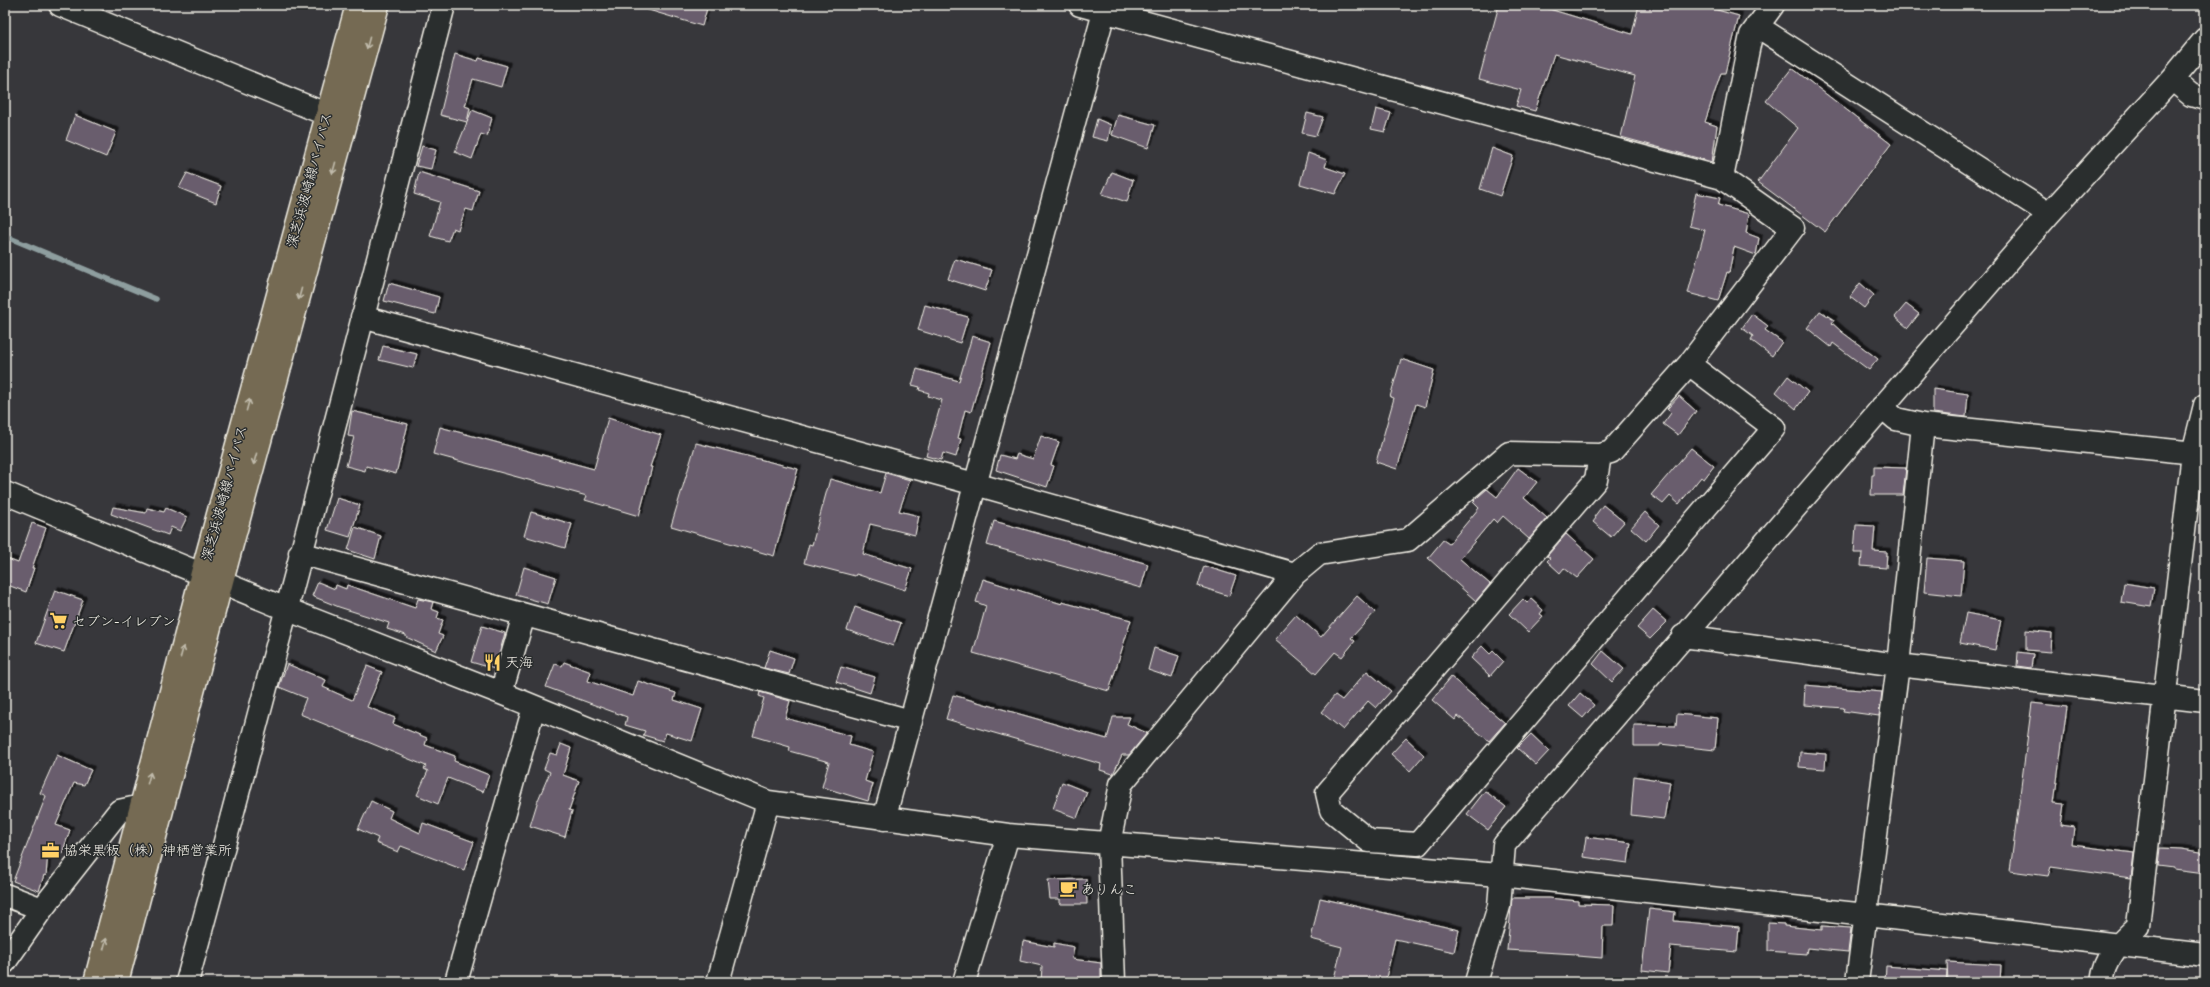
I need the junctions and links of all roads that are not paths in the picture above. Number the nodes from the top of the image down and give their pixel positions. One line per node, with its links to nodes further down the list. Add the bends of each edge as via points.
1 (60, 5): 12 (street)
2 (357, 5): 12 (main road, 深芝浜波崎線バイパス)
3 (378, 5): 12 (main road, 深芝浜波崎線バイパス, one-way to 12)
4 (444, 5): 15 (street)
5 (1080, 5): 7 (street)
6 (1773, 5): 8 (street)
7 (1105, 8): 13 (street); 22 (street)
8 (1757, 26): 13 (street, via 1751,35); 14 (street)
9 (2205, 39): 10 (street)
10 (2172, 79): 11 (street, via 2191,95); 14 (street)
11 (2205, 99)
12 (337, 119): 26 (main road, 深芝浜波崎線バイパス)
13 (1722, 178): 16 (street, via 1793,228)
14 (2048, 214): 18 (street)
15 (362, 317): 22 (street); 24 (street)
16 (1689, 364): 21 (street, via 1611,452); 21 (street, via 1774,428 1418,844 1369,840 1331,810 1327,793 1596,480)
17 (2205, 405): 20 (street)
18 (1882, 407): 19 (street, via 1896,419); 29 (street)
19 (1923, 425): 20 (street); 30 (street)
20 (2199, 453): 32 (street)
21 (1600, 455): 25 (street, via 1509,453 1408,540 1320,554)
22 (975, 484): 25 (street); 35 (street)
23 (5, 493): 26 (street)
24 (300, 553): 27 (street); 28 (street)
25 (1295, 574): 40 (street, via 1121,784)
26 (212, 577): 27 (street); 37 (main road, 深芝浜波崎線バイパス, one-way to 26); 49 (main road, 深芝浜波崎線バイパス)
27 (286, 609): 31 (street); 50 (street, via 266,694)
28 (524, 615): 31 (street); 35 (street)
29 (1683, 636): 30 (street); 41 (street, via 1504,845)
30 (1898, 665): 32 (street); 44 (street)
31 (501, 693): 34 (street)
32 (2165, 695): 33 (street); 45 (street, via 2138,926)
33 (2205, 701)
34 (534, 707): 36 (street); 51 (street)
35 (911, 721): 38 (street)
36 (768, 802): 38 (street); 52 (street)
37 (142, 806): 43 (street, via 119,811); 48 (main road, 深芝浜波崎線バイパス, one-way to 37)
38 (884, 819): 39 (street)
39 (1008, 835): 40 (street); 53 (street)
40 (1109, 844): 41 (street); 54 (street)
41 (1500, 875): 44 (street); 55 (street, via 1499,906)
42 (5, 895): 43 (street)
43 (42, 909): 47 (street)
44 (1866, 915): 45 (street); 56 (street)
45 (2116, 945): 46 (street); 57 (street)
46 (2205, 955)
47 (5, 962)
48 (95, 982)
49 (117, 982)
50 (187, 982)
51 (456, 982)
52 (718, 982)
53 (964, 982)
54 (1114, 982)
55 (1476, 982)
56 (1857, 982)
57 (2102, 982)

